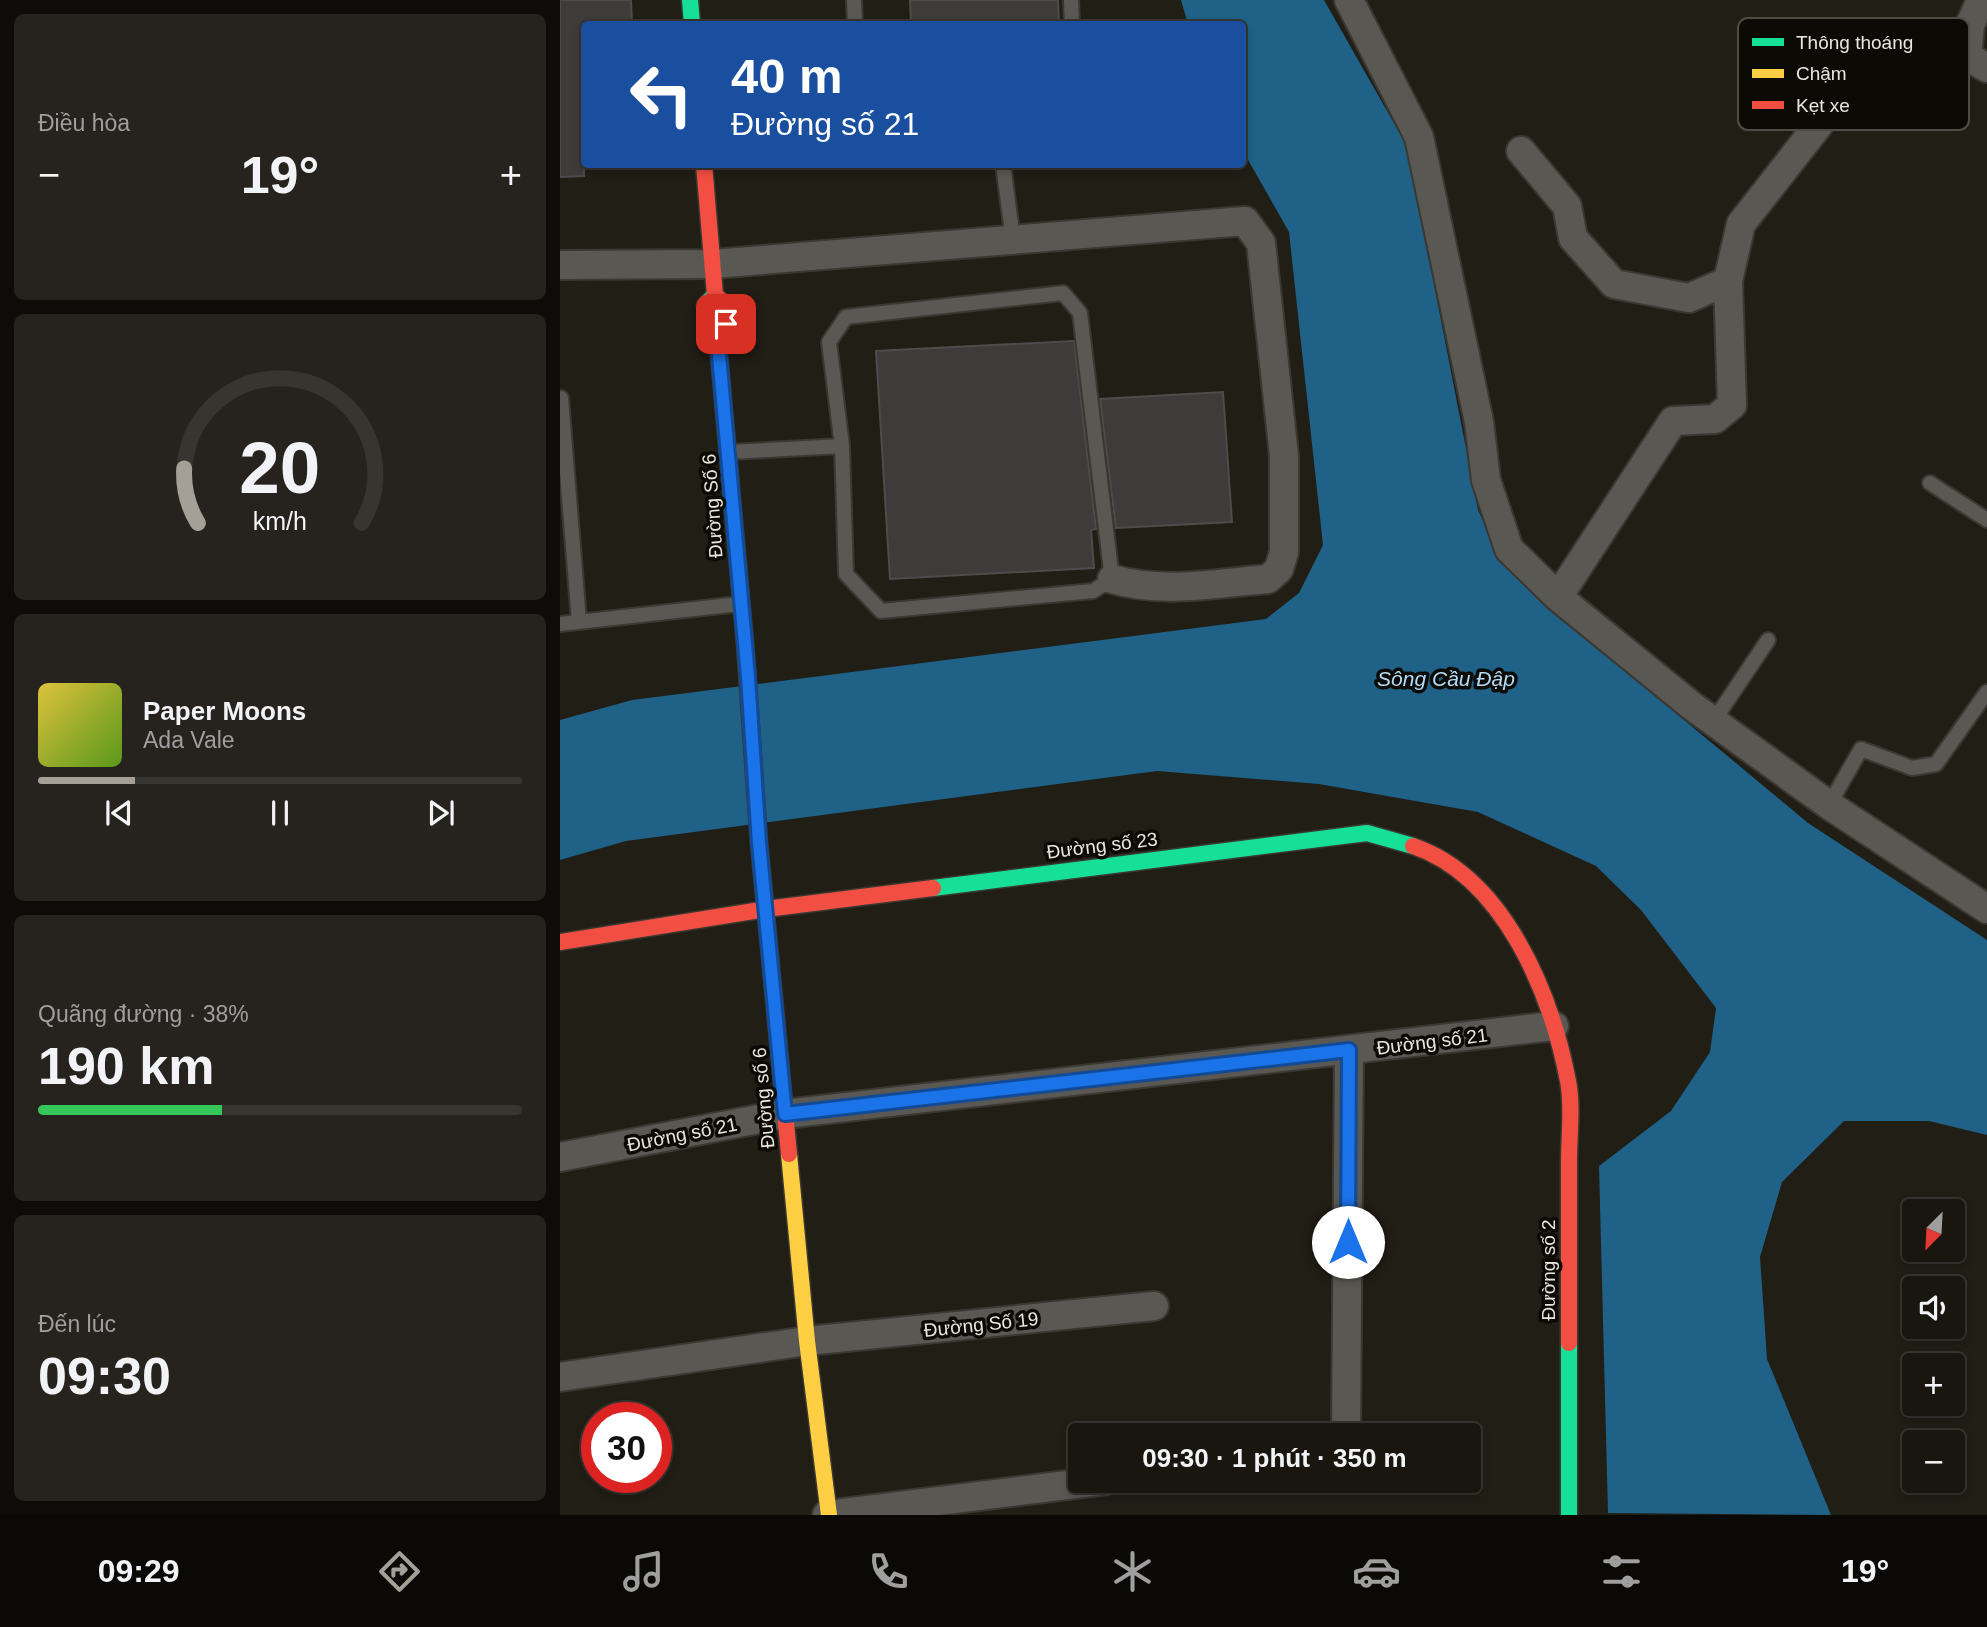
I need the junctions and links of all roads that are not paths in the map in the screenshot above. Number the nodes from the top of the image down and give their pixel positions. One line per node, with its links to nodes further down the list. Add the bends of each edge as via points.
1 (690, 0): 6 (street)
2 (854, 0): 7 (lane)
3 (1071, 0): 8 (lane)
4 (1349, 0): 26 (street, via 1419,137 1479,422 1486,480 1509,549)
5 (1981, 0): 9 (street)
6 (692, 21)
7 (855, 21)
8 (1072, 21)
9 (1969, 35)
10 (1969, 57): 11 (street)
11 (1987, 68)
12 (1815, 130): 19 (street, via 1741,224)
13 (1521, 151): 19 (street, via 1567,206 1573,239 1614,284 1689,298)
14 (704, 168): 17 (street, Đường Số 6)
15 (1004, 168): 16 (lane)
16 (1013, 240): 17 (street); 25 (street, via 1245,221 1261,243 1284,456 1284,552 1279,569 1268,579 1158,587)
17 (713, 264): 18 (street); 22 (street, Đường Số 6, via 715,295 705,305 707,326 717,333)
18 (560, 265)
19 (1728, 281): 26 (street, via 1732,405 1714,419 1672,421)
20 (561, 398): 28 (lane)
21 (842, 446): 22 (lane); 25 (lane, via 846,574 881,611 1093,591); 25 (lane, via 829,342 846,317 1063,293 1080,313)
22 (729, 452): 27 (street, Đường Số 6)
23 (1930, 483): 24 (lane)
24 (1987, 520)
25 (1112, 579)
26 (1558, 597): 33 (street)
27 (740, 604): 28 (lane); 31 (street, Đường Số 6)
28 (579, 621): 29 (lane)
29 (560, 624)
30 (1768, 640): 33 (lane)
31 (748, 677): 35 (street, Đường số 6)
32 (1987, 692): 34 (lane, via 1936,764 1912,768 1861,749)
33 (1713, 722): 34 (street)
34 (1829, 805): 36 (street)
35 (766, 909): 37 (street, Đường số 23); 38 (street, Đường số 23, via 1367,833 1416,846 1450,864 1489,898 1531,969); 40 (street, Đường số 6)
36 (1987, 909)
37 (560, 942)
38 (1554, 1026): 39 (street, Đường số 21); 48 (street, Đường số 2, via 1569,1083)
39 (1349, 1050): 40 (street, Đường số 21); 45 (street)
40 (785, 1114): 41 (street, Đường số 21); 43 (street, Đường số 6)
41 (560, 1157)
42 (1154, 1306): 43 (street, Đường Số 19)
43 (807, 1341): 44 (street, Đường Số 19); 47 (street, Đường số 6)
44 (560, 1377)
45 (1346, 1423)
46 (1068, 1485): 47 (street)
47 (829, 1515)
48 (1569, 1515)

